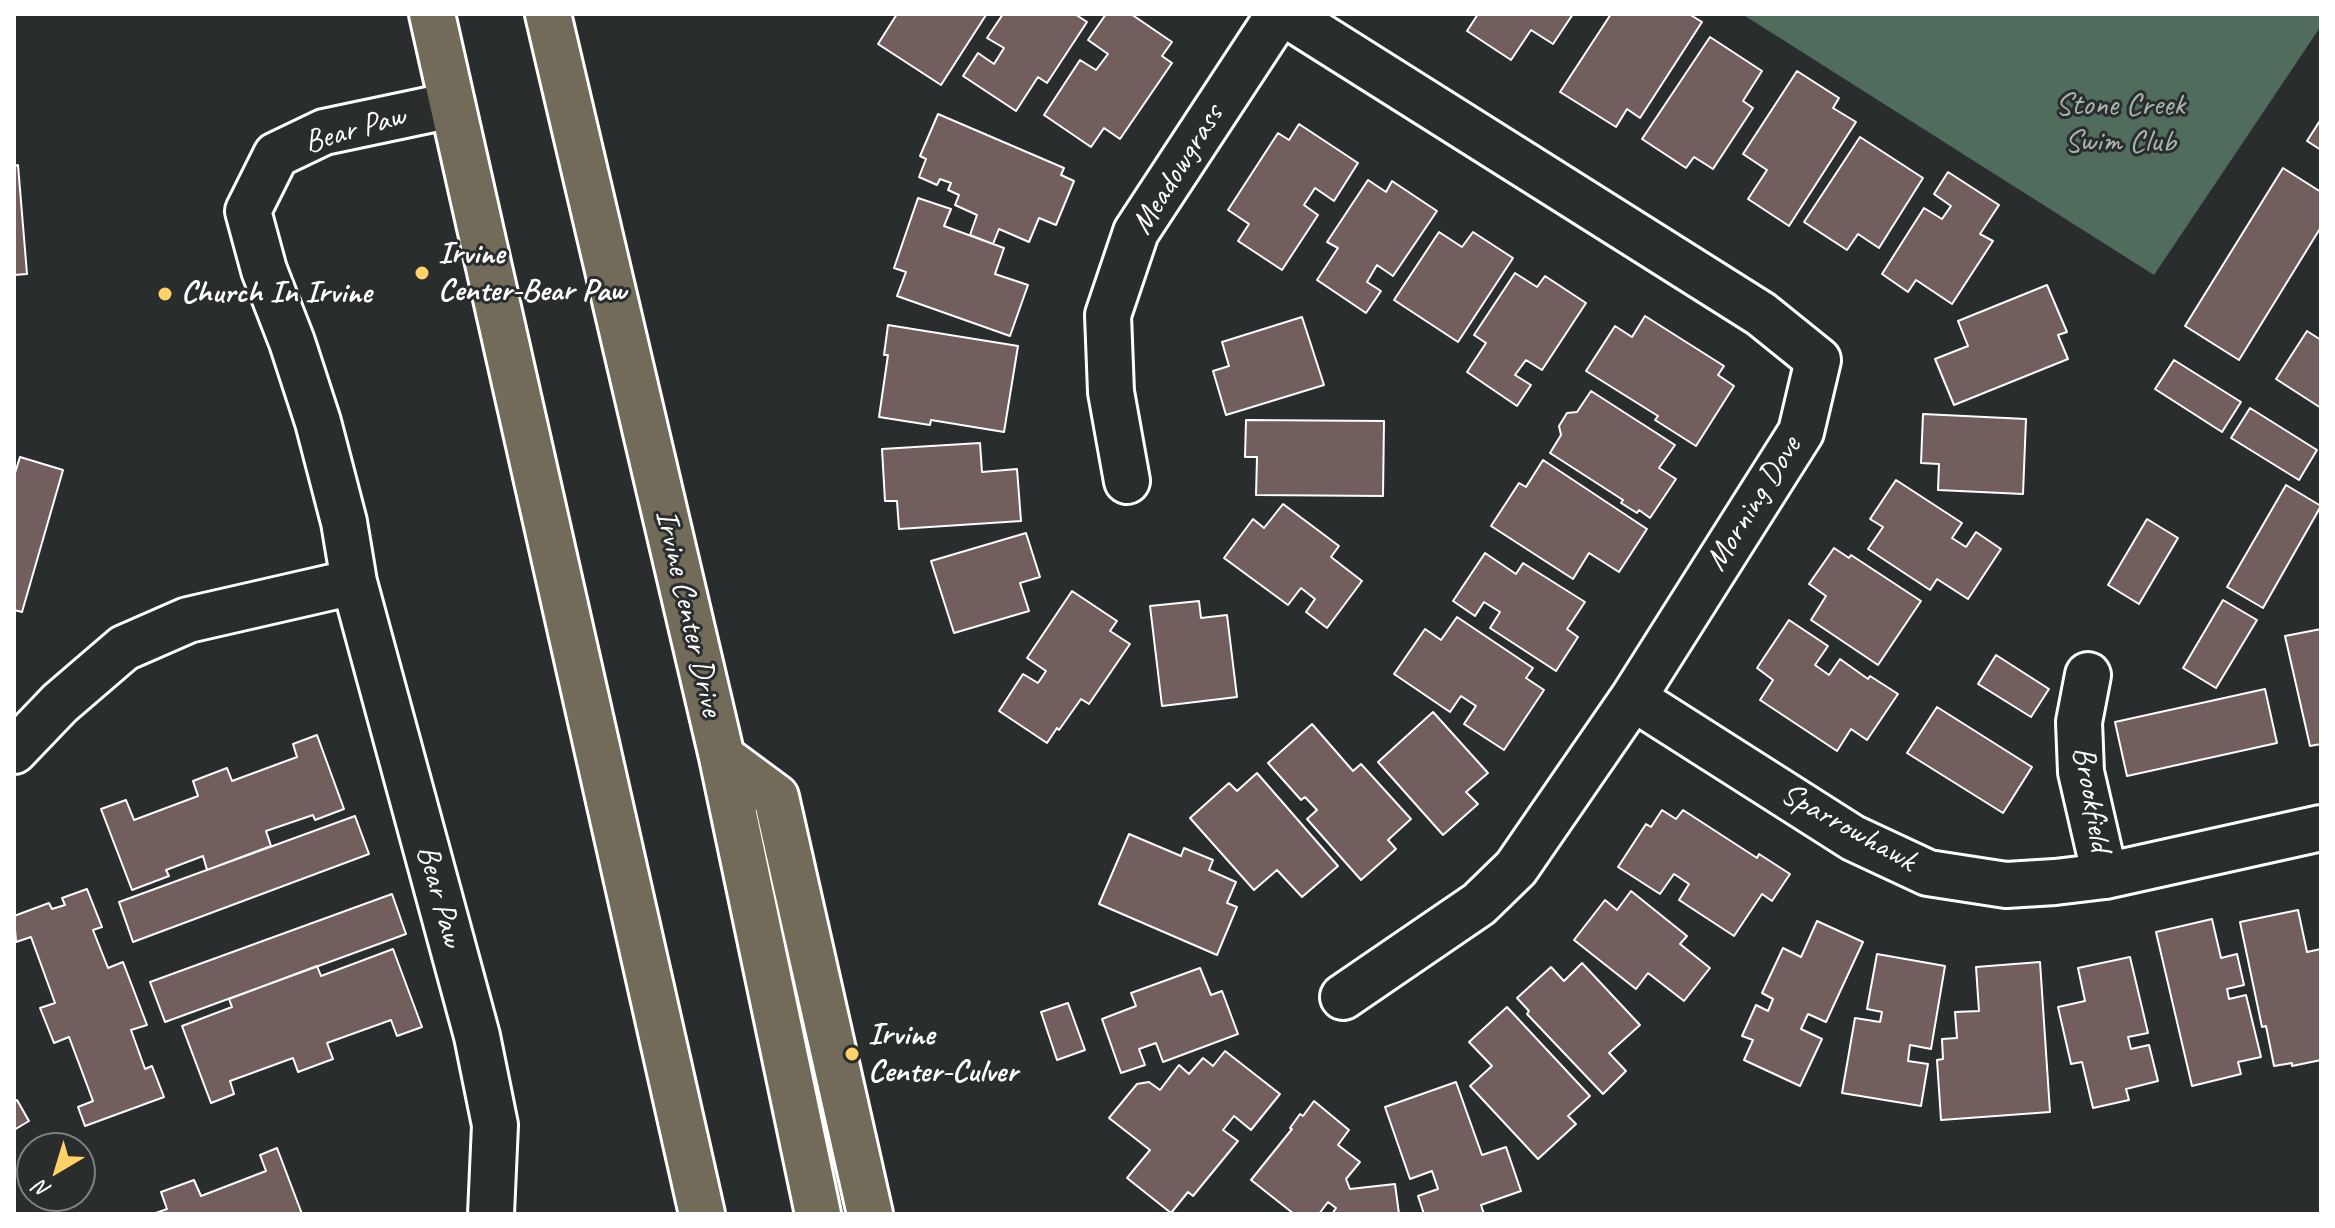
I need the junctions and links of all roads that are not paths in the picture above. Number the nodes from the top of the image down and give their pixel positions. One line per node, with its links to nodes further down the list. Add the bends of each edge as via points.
1 (432, 14): 4 (main road)
2 (548, 14): 10 (main road, Irvine Center Drive)
3 (1282, 14): 5 (street, Meadowgrass, via 1136,232 1108,315 1111,392); 8 (street, Morning Dove, via 1761,314 1818,360 1801,432)
4 (452, 105): 6 (street, Bear Paw, via 324,132 276,155 248,211 318,422); 15 (main road)
5 (1127, 481)
6 (354, 582): 9 (street, via 188,620 124,648); 14 (street, Bear Paw, via 477,1036 495,1125)
7 (2088, 675): 12 (street, Brookfield, via 2079,722 2081,772)
8 (1633, 698): 12 (street, Sparrowhawk, via 1853,838 1928,873 2006,885); 13 (street, Morning Dove, via 1516,868 1479,904)
9 (14, 751)
10 (722, 757): 16 (main road, Irvine Center Drive); 17 (main road, via 776,797)
11 (2321, 828): 12 (street, Sparrowhawk)
12 (2105, 876)
13 (1343, 997)
14 (491, 1214)
15 (702, 1214)
16 (818, 1214)
17 (870, 1214)

